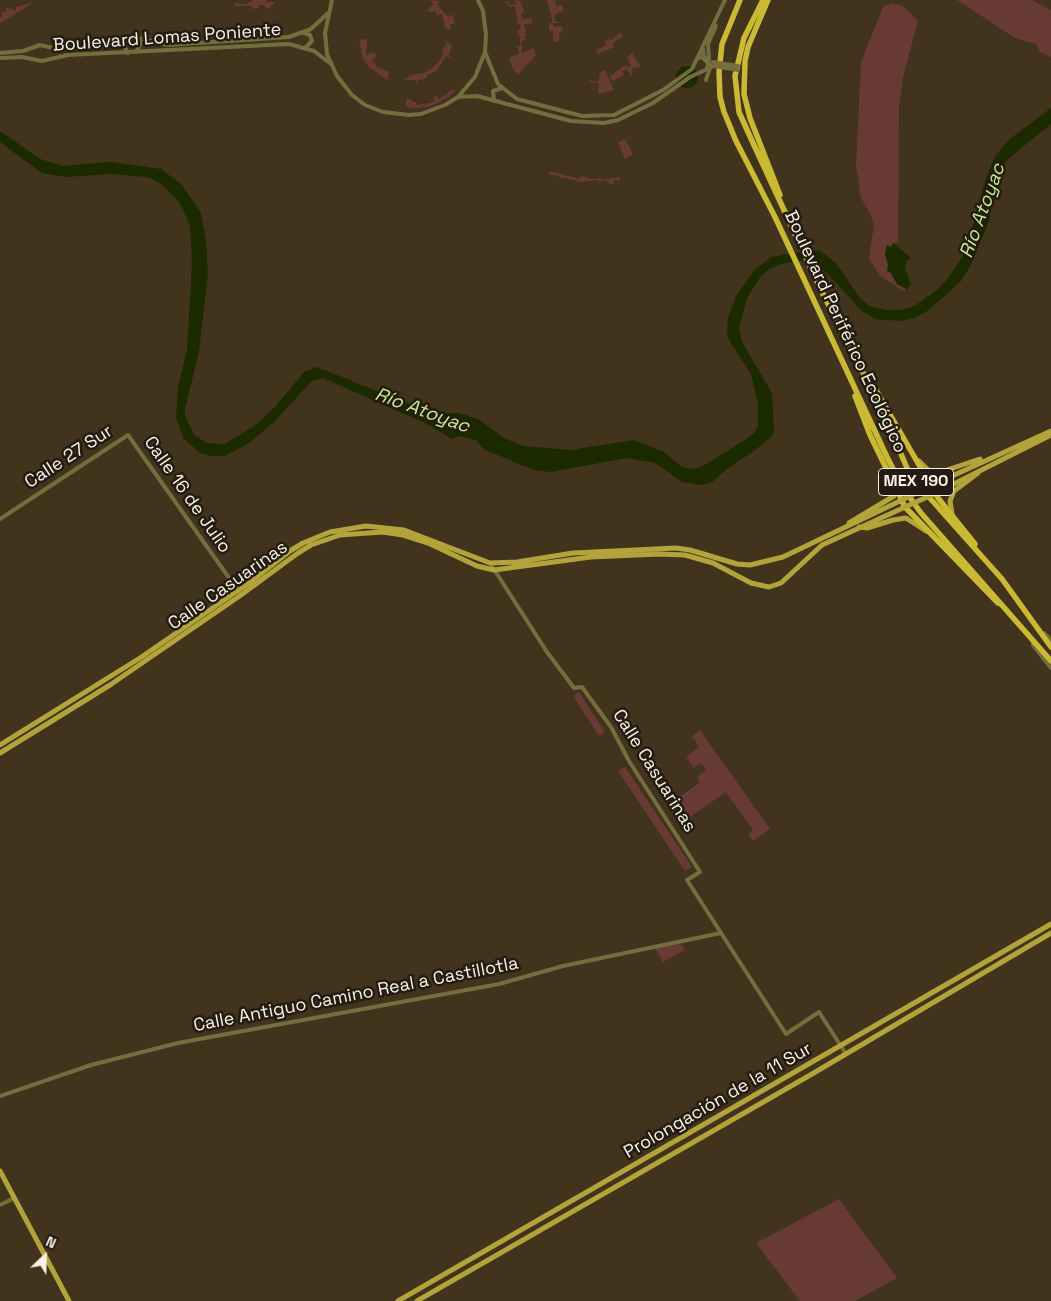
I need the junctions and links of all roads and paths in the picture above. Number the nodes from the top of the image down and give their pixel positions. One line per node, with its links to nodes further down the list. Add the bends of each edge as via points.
1 (332, 0): 7 (street)
2 (478, 0): 16 (street, via 486,28)
3 (726, 0): 14 (street); 25 (street, via 708,44)
4 (740, 0): 43 (highway, Boulevard Periférico Ecológico / MEX 190, via 722,44 720,97 730,127)
5 (763, 0): 41 (highway, Boulevard Periférico Ecológico, via 744,38 735,86 739,112)
6 (768, 0): 26 (highway)
7 (328, 13): 8 (street, Boulevard Lomas Poniente); 24 (street, via 325,34)
8 (304, 33): 9 (street, Boulevard Lomas Poniente, via 289,37 167,45); 12 (street, via 310,35 312,41)
9 (140, 38): 10 (street, Boulevard Lomas Poniente); 15 (street)
10 (127, 40): 11 (street, Boulevard Lomas Poniente, via 105,46); 18 (street, via 124,46)
11 (50, 47): 13 (street, Boulevard Lomas Poniente, via 40,45); 23 (street, via 53,53)
12 (306, 47): 15 (street, Boulevard Lomas Poniente, via 283,44); 24 (street, Boulevard Lomas Poniente)
13 (32, 48): 17 (street, Boulevard Lomas Poniente); 22 (street, via 30,54)
14 (703, 49): 19 (street); 21 (street)
15 (136, 52): 18 (street, Boulevard Lomas Poniente)
16 (485, 52): 32 (street, via 493,76); 35 (street, via 475,77)
17 (0, 53)
18 (128, 53): 23 (street, Boulevard Lomas Poniente, via 68,55)
19 (704, 56): 21 (street); 25 (street)
20 (0, 58): 22 (street, Boulevard Lomas Poniente)
21 (698, 58): 27 (street)
22 (34, 59): 23 (street, Boulevard Lomas Poniente)
23 (50, 59)
24 (331, 64): 35 (street, via 352,95 365,105 383,112 421,114)
25 (711, 64): 26 (street, bridge); 28 (street); 30 (street)
26 (741, 68): 41 (highway, via 748,112 776,179)
27 (691, 70): 28 (street); 29 (street)
28 (694, 75): 31 (street)
29 (680, 77): 31 (street); 33 (street)
30 (706, 80)
31 (684, 82): 34 (street)
32 (502, 88): 37 (street, via 492,93 493,100); 39 (street, via 517,99)
33 (663, 90): 34 (street); 36 (street)
34 (667, 95): 38 (street)
35 (458, 97): 37 (street, via 477,96)
36 (650, 98): 38 (street); 39 (street, via 614,116 582,116)
37 (497, 102): 40 (street)
38 (653, 103): 40 (street, via 618,120 604,123)
39 (564, 112): 40 (street, via 574,116)
40 (571, 121)
41 (780, 200): 42 (highway, Boulevard Periférico Ecológico / MEX 190)
42 (858, 364): 47 (highway, via 883,399); 61 (highway, Boulevard Periférico Ecológico / MEX 190, via 884,414 896,446 920,487)
43 (847, 372): 49 (highway, via 870,435); 66 (highway, Boulevard Periférico Ecológico / MEX 190, via 903,488 921,513)
44 (1051, 431): 48 (main road)
45 (128, 435): 56 (street, Calle 27 Sur); 65 (street, Calle 16 de Julio)
46 (1051, 435): 50 (main road)
47 (903, 437): 48 (main road, via 919,462 934,473); 51 (highway)
48 (997, 454): 51 (main road)
49 (888, 470): 53 (highway); 58 (main road, via 894,496 857,516)
50 (979, 472): 52 (main road, Calle Casuarinas); 55 (main road, via 974,479 954,491 950,501)
51 (931, 486): 52 (highway); 53 (main road, bridge)
52 (935, 494): 54 (main road, Calle Casuarinas, bridge); 55 (highway)
53 (902, 500): 54 (highway); 58 (main road)
54 (905, 507): 57 (main road, Calle Casuarinas); 59 (highway)
55 (952, 514): 61 (highway)
56 (0, 519)
57 (859, 527): 59 (main road, via 906,518); 62 (main road, Calle Casuarinas, via 815,548 775,586 762,587 751,583)
58 (841, 529): 60 (main road, Calle Casuarinas, via 766,563 737,564)
59 (928, 532): 66 (highway, via 994,600)
60 (713, 556): 62 (main road, via 707,557); 63 (main road, Calle Casuarinas, via 676,548 567,553 518,562)
61 (985, 558): 67 (highway, Boulevard Periférico Ecológico / MEX 190)
62 (707, 561): 64 (main road, Calle Casuarinas, via 675,554 643,554 577,558)
63 (490, 563): 64 (street); 65 (main road, Calle Casuarinas, via 404,530 354,527 303,543)
64 (494, 570): 65 (main road, Calle Casuarinas, via 476,566 403,535 354,532 311,545); 76 (street, Calle Casuarinas, via 547,652 574,688 582,687 611,727 700,872 687,880)
65 (239, 593): 73 (main road, Calle Casuarinas); 74 (main road, Calle Casuarinas, via 110,685)
66 (1006, 608): 68 (highway, Boulevard Periférico Ecológico / MEX 190)
67 (1032, 622): 69 (street, Boulevard Periférico Ecológico); 70 (highway, Boulevard Periférico Ecológico / MEX 190)
68 (1034, 640): 71 (highway, Boulevard Periférico Ecológico / MEX 190); 72 (street, Boulevard Periférico Ecológico, via 1033,645)
69 (1051, 640)
70 (1051, 647)
71 (1051, 661)
72 (1051, 668)
73 (0, 745)
74 (0, 754)
75 (1051, 924): 78 (main road, Prolongación de la 11 Sur)
76 (721, 933): 80 (street, via 786,1034 820,1012); 82 (street, Calle Antiguo Camino Real a Castillotla, via 563,966 499,984 178,1043 91,1065)
77 (1051, 933): 79 (main road, Prolongación de la 11 Sur)
78 (950, 983): 79 (main road); 80 (main road, Prolongación de la 11 Sur)
79 (955, 991): 81 (main road, Prolongación de la 11 Sur)
80 (842, 1044): 81 (street); 86 (main road, Prolongación de la 11 Sur)
81 (847, 1054): 87 (main road, Prolongación de la 11 Sur)
82 (0, 1096)
83 (0, 1171): 84 (main road)
84 (14, 1198): 85 (street); 88 (main road)
85 (0, 1205)
86 (418, 1290): 87 (main road); 89 (main road, Prolongación de la 11 Sur)
87 (423, 1299): 90 (main road, Prolongación de la 11 Sur)
88 (69, 1301)
89 (398, 1301)
90 (417, 1301)

